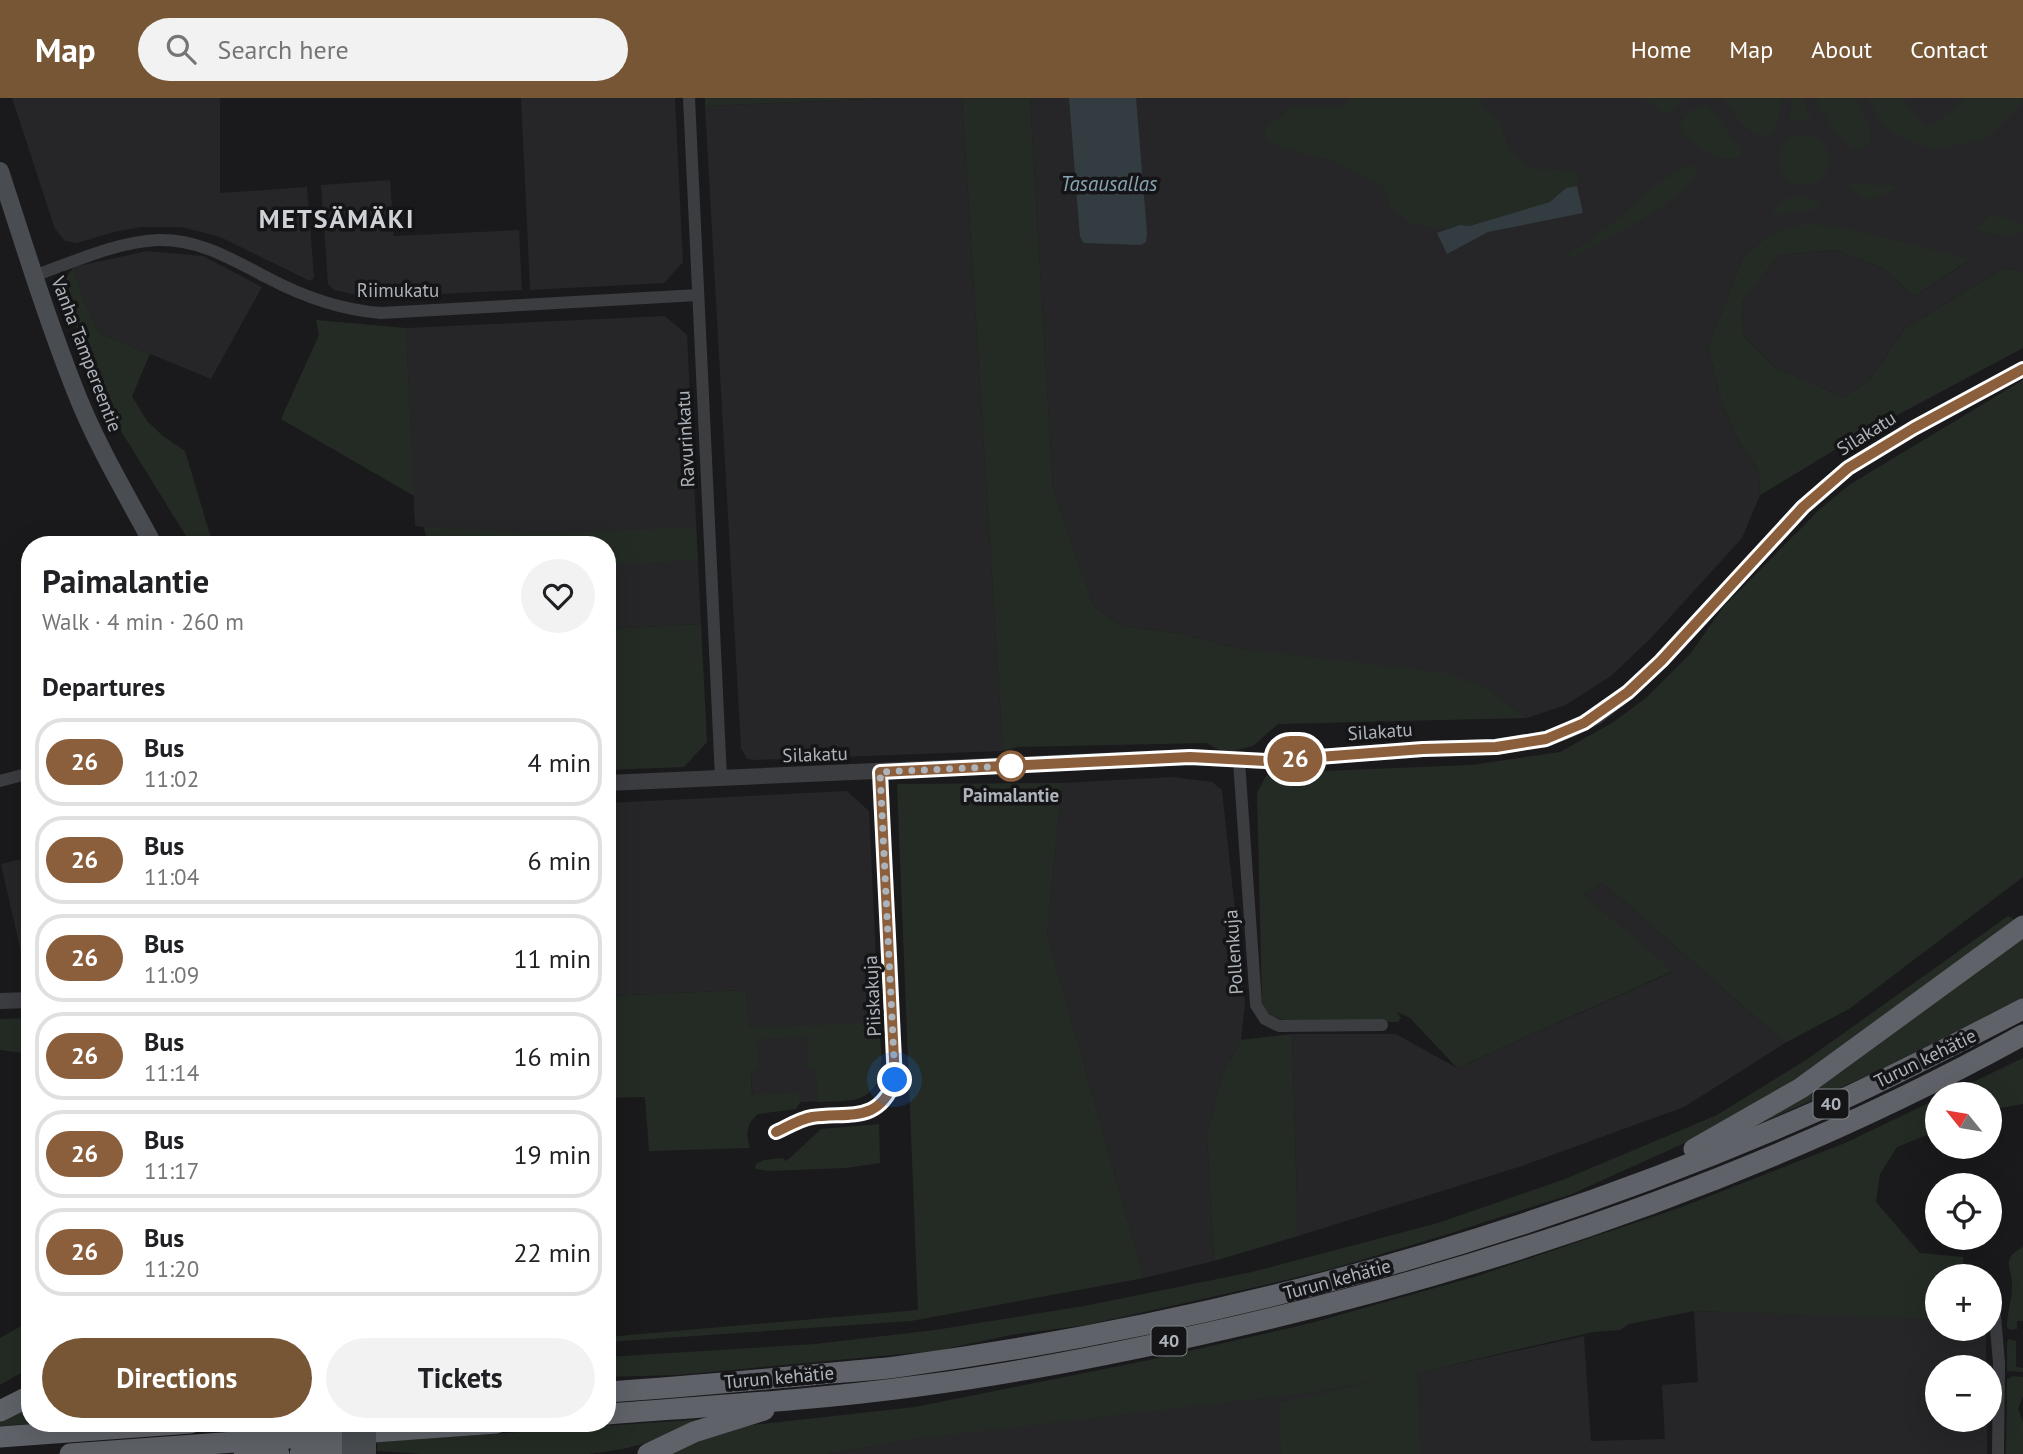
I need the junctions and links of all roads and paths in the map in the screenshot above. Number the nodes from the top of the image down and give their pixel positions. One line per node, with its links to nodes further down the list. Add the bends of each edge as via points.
1 (689, 98): 4 (street, Ravurinkatu)
2 (0, 171): 3 (main road, Vanha Tampereentie)
3 (34, 276): 4 (street, Riimukatu, via 112,249 158,240 216,250 321,302 361,312); 6 (main road, Vanha Tampereentie, via 76,392)
4 (698, 295): 10 (street, Ravurinkatu)
5 (2023, 369): 7 (street, Silakatu, via 1914,428 1826,485 1661,661 1615,703 1584,723 1521,744)
6 (149, 536)
7 (1239, 761): 8 (street, Silakatu, via 1190,757); 17 (street, Pollenkuja, via 1256,1005 1265,1019 1279,1026)
8 (880, 772): 10 (street, Silakatu); 21 (street, Piiskakuja, via 895,1080 879,1106 862,1115 809,1117)
9 (21, 775): 11 (street)
10 (721, 778): 12 (street, Silakatu)
11 (0, 780)
12 (616, 783)
13 (2023, 926): 22 (highway, via 1801,1088)
14 (21, 1000): 15 (street)
15 (0, 1001)
16 (2023, 1009): 22 (highway, Turun kehätie / 40, via 1816,1111)
17 (1382, 1025)
18 (2023, 1035): 20 (highway, Turun kehätie / 40)
19 (2023, 1040): 20 (highway)
20 (1994, 1051): 25 (highway, Turun kehätie / 40, via 1712,1180 1489,1258 1308,1310 1127,1350 918,1386)
21 (776, 1132)
22 (1632, 1186): 24 (highway, Turun kehätie / 40, via 1482,1238 1304,1289 1128,1328 900,1366)
23 (1997, 1341): 42 (street)
24 (616, 1391)
25 (797, 1399): 28 (highway, Turun kehätie / 40); 41 (highway, via 694,1433)
26 (21, 1400): 27 (highway)
27 (0, 1411)
28 (616, 1413)
29 (68, 1432): 33 (highway)
30 (351, 1432): 39 (main road, bridge)
31 (367, 1432): 40 (main road, bridge)
32 (373, 1432): 34 (highway)
33 (0, 1437)
34 (179, 1446): 35 (highway); 36 (highway)
35 (70, 1454)
36 (279, 1454)
37 (300, 1454): 38 (highway)
38 (341, 1454)
39 (351, 1454)
40 (367, 1454)
41 (648, 1454)
42 (1998, 1454)

